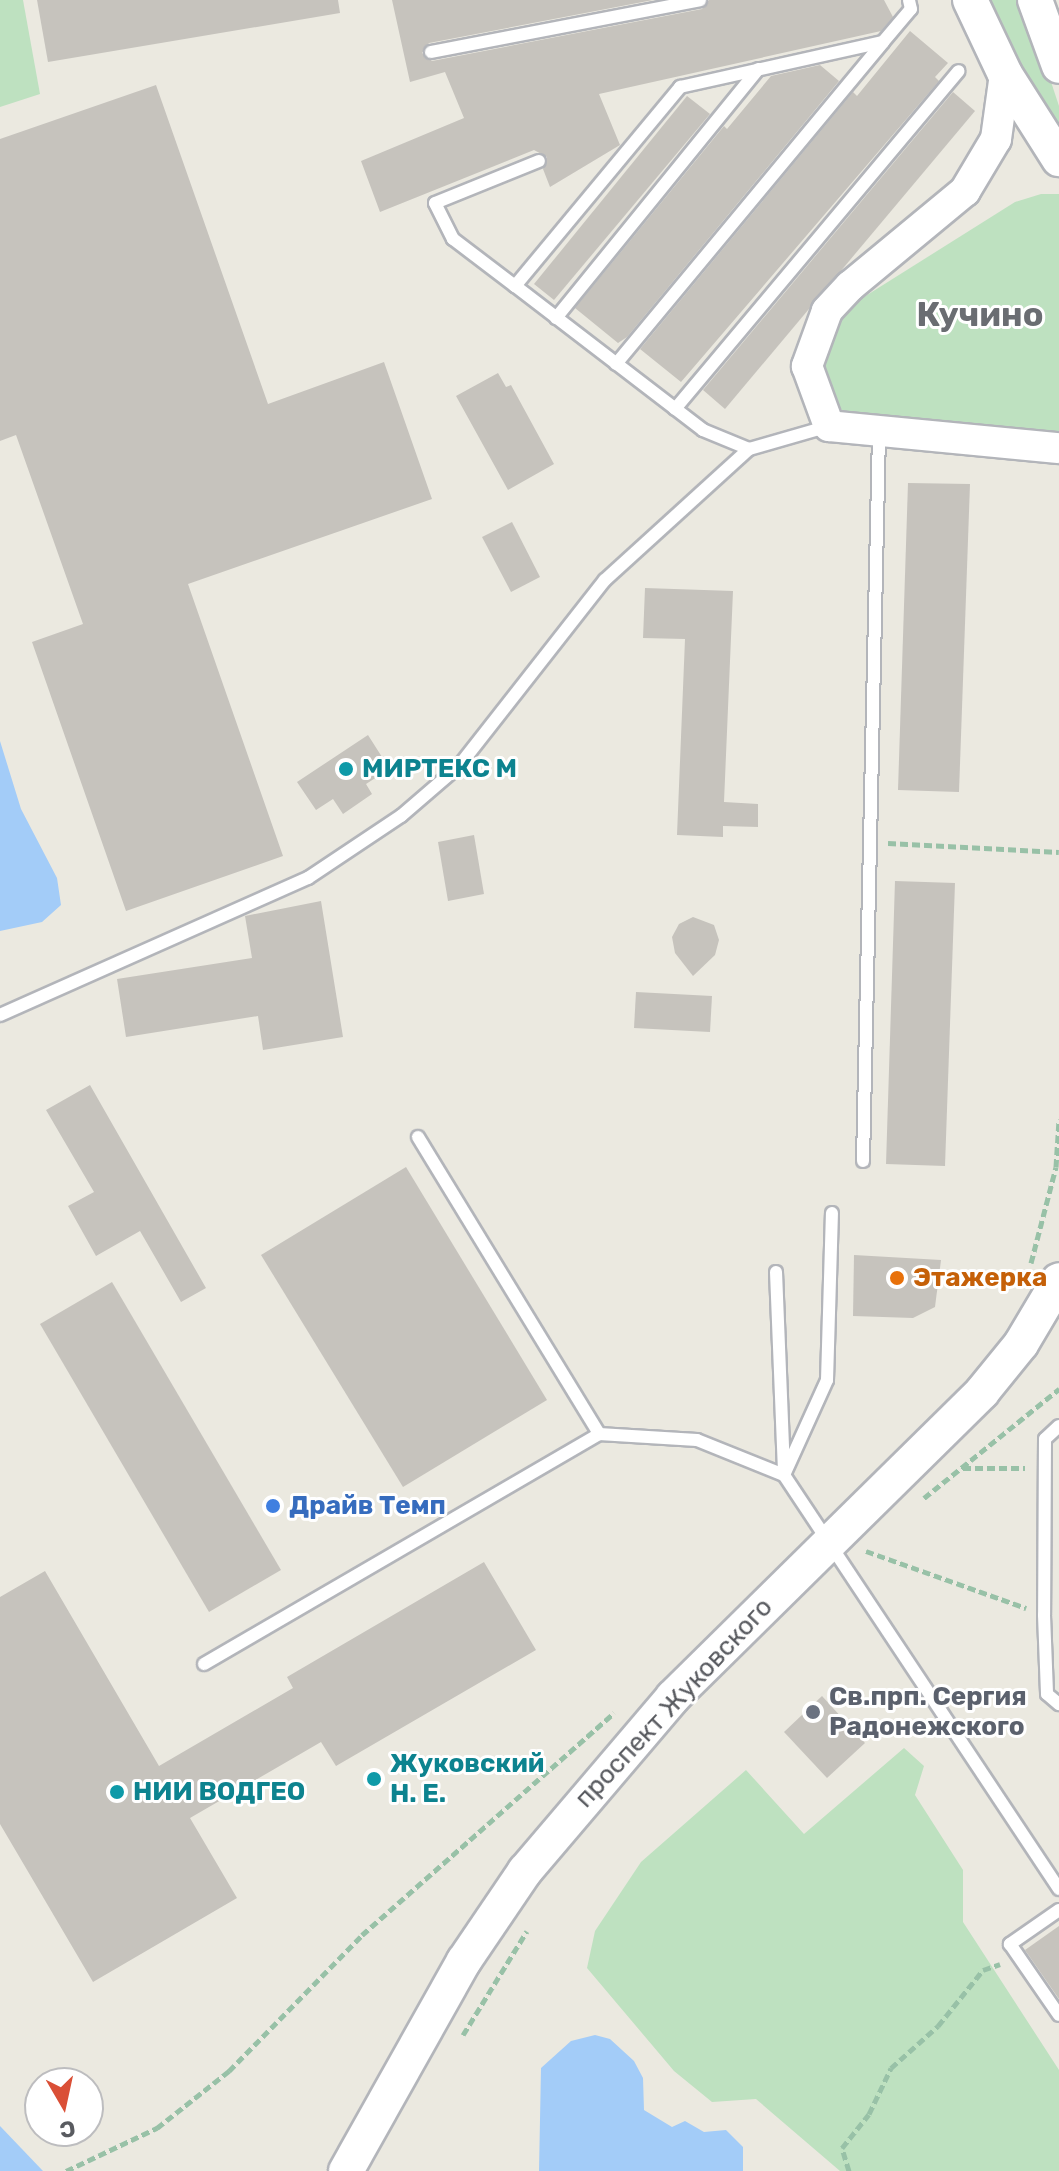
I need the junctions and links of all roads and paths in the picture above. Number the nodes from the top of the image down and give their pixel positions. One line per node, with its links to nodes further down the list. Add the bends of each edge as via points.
1 (700, 0): 6 (lane)
2 (909, 0): 5 (lane, via 911,9)
3 (970, 0): 10 (main road)
4 (1035, 0): 7 (main road)
5 (883, 42): 8 (lane); 15 (lane)
6 (431, 52)
7 (1059, 66)
8 (758, 69): 13 (lane, via 680,87); 14 (lane)
9 (959, 71): 16 (lane)
10 (1005, 74): 11 (main road); 17 (street, via 996,139 965,191 827,311 807,366)
11 (1059, 159)
12 (539, 161): 13 (lane, via 435,203 453,239)
13 (515, 286): 14 (lane)
14 (556, 318): 15 (lane)
15 (616, 364): 16 (lane)
16 (675, 409): 20 (lane, via 703,430)
17 (829, 426): 18 (street); 20 (lane)
18 (879, 431): 19 (street); 21 (lane)
19 (1059, 448)
20 (749, 449): 23 (lane, via 605,580 459,766 401,816 308,878)
21 (870, 843): 22 (path); 26 (lane)
22 (1059, 852)
23 (0, 1015)
24 (1059, 1119): 29 (path)
25 (418, 1137): 32 (lane)
26 (863, 1161)
27 (832, 1213): 35 (lane, via 827,1380)
28 (776, 1272): 35 (lane)
29 (1049, 1290): 38 (main road, проспект Жуковского, via 982,1392)
30 (1059, 1389): 33 (path)
31 (1059, 1426): 34 (lane, via 1045,1439)
32 (599, 1434): 35 (lane, via 697,1440); 40 (lane)
33 (961, 1468): 34 (path); 36 (path)
34 (1052, 1468): 39 (lane)
35 (784, 1475): 38 (lane)
36 (917, 1504)
37 (872, 1540): 38 (path)
38 (846, 1551): 39 (path); 43 (lane); 50 (main road, проспект Жуковского, via 673,1697 525,1871 464,1961)
39 (1044, 1615): 41 (lane, via 1047,1694)
40 (204, 1664)
41 (1059, 1704)
42 (622, 1706): 49 (path, via 362,1935 229,2071 157,2128)
43 (1059, 1889)
44 (1059, 1910): 46 (lane, via 1010,1944)
45 (529, 1926): 48 (path)
46 (1019, 1957): 47 (lane); 51 (path, via 983,1970 938,2026 891,2068 869,2114 842,2148)
47 (1059, 2015)
48 (456, 2046)
49 (66, 2171)
50 (346, 2171)
51 (849, 2171)

